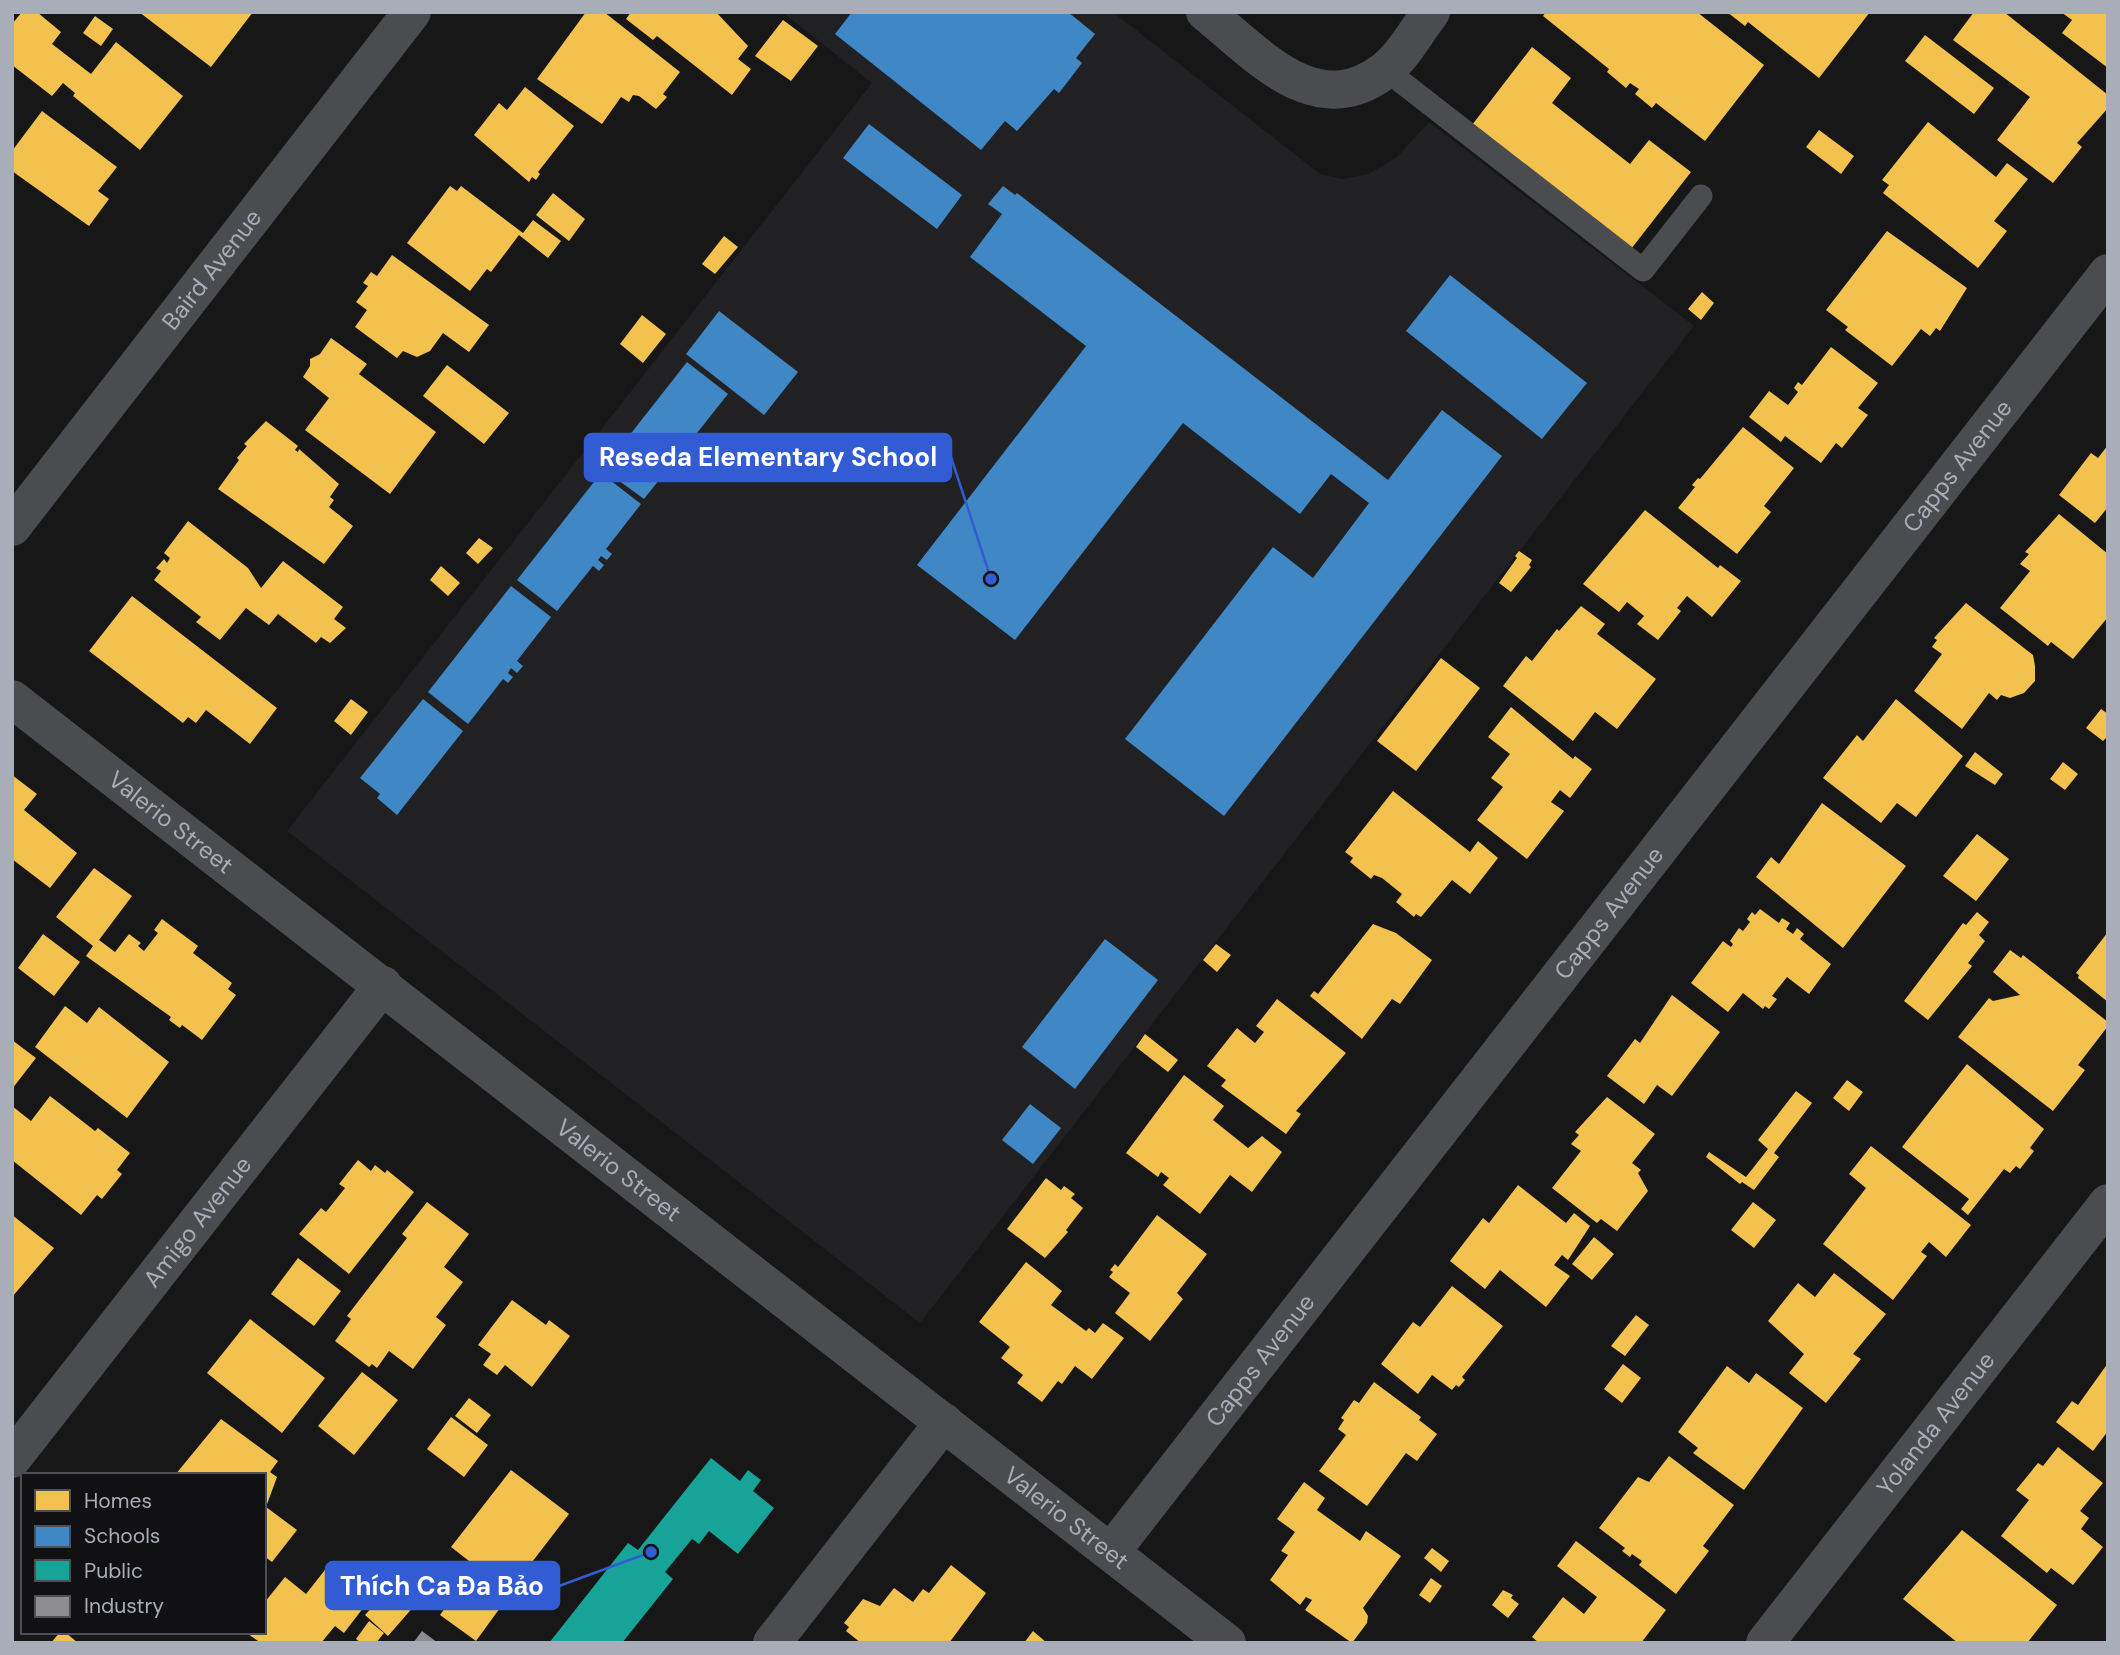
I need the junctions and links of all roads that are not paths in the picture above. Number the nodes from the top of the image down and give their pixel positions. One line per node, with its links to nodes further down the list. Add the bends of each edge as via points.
1 (412, 12): 7 (street, Baird Avenue)
2 (1205, 12): 4 (street, via 1297,84 1327,92 1357,87)
3 (1431, 12): 4 (street)
4 (1386, 70): 5 (lane, via 1643,270)
5 (1701, 195)
6 (2108, 273): 13 (street, Capps Avenue)
7 (12, 527)
8 (12, 699): 9 (street, Valerio Street)
9 (383, 985): 11 (street, Valerio Street); 12 (street, Amigo Avenue)
10 (2108, 1203): 16 (street, Yolanda Avenue)
11 (944, 1422): 13 (street, Valerio Street); 14 (street)
12 (12, 1458)
13 (1111, 1552): 15 (street, Valerio Street)
14 (772, 1643)
15 (1227, 1643)
16 (1765, 1643)

